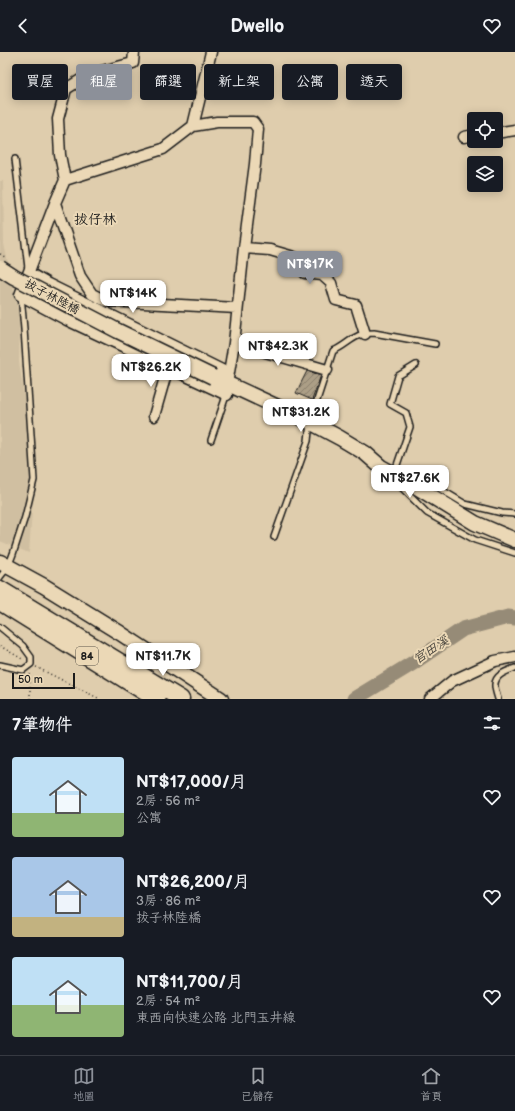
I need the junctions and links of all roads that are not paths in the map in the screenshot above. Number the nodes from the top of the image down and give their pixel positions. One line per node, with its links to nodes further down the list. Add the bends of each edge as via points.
1 (134, 52): 7 (street, via 133,63 90,74 66,89 58,119 60,155)
2 (211, 52): 3 (street)
3 (194, 126): 7 (street, via 163,149); 9 (street, via 218,122 253,122 258,129)
4 (515, 130): 5 (street)
5 (503, 132)
6 (15, 159): 12 (lane)
7 (65, 180): 8 (street)
8 (55, 203): 12 (street); 14 (street, via 80,276 92,294 106,301)
9 (244, 248): 14 (street); 15 (street, via 270,250 294,257 305,273 322,275 331,283 336,300 356,305)
10 (2, 262): 21 (main road, 拔子林陸橋, bridge, via 14,277)
11 (0, 263): 13 (lane, via 13,271)
12 (29, 273): 13 (street); 21 (street)
13 (20, 294): 19 (street, via 67,320); 31 (lane, via 34,480 24,517)
14 (237, 308): 16 (street)
15 (365, 334): 17 (lane, via 374,333); 20 (lane, via 333,351)
16 (234, 343): 20 (street); 21 (street)
17 (435, 344)
18 (416, 365): 26 (lane, via 398,376 390,404 406,413 410,428 397,465)
19 (168, 367): 21 (street); 22 (street)
20 (327, 370): 23 (lane)
21 (227, 384): 23 (main road, 拔子林陸橋); 24 (lane)
22 (154, 416)
23 (310, 422): 25 (main road, 拔子林陸橋, via 365,453); 28 (lane, via 308,441)
24 (211, 440)
25 (381, 467): 26 (main road, 拔子林陸橋); 30 (lane, via 427,513 475,540)
26 (396, 476): 27 (lane, via 422,478 466,504); 29 (main road, 拔子林陸橋, via 475,523)
27 (515, 514)
28 (274, 537)
29 (515, 540)
30 (515, 553)
31 (3, 569): 40 (main road, via 44,586)
32 (0, 589): 39 (highway, 84)
33 (0, 602): 38 (highway, 84)
34 (0, 627): 36 (lane, via 23,646 31,657 31,664 23,670)
35 (515, 657): 41 (street, via 495,661 452,681)
36 (0, 665)
37 (515, 668): 42 (lane, via 502,674 495,681)
38 (156, 699)
39 (181, 699)
40 (221, 699)
41 (430, 699)
42 (498, 699)

